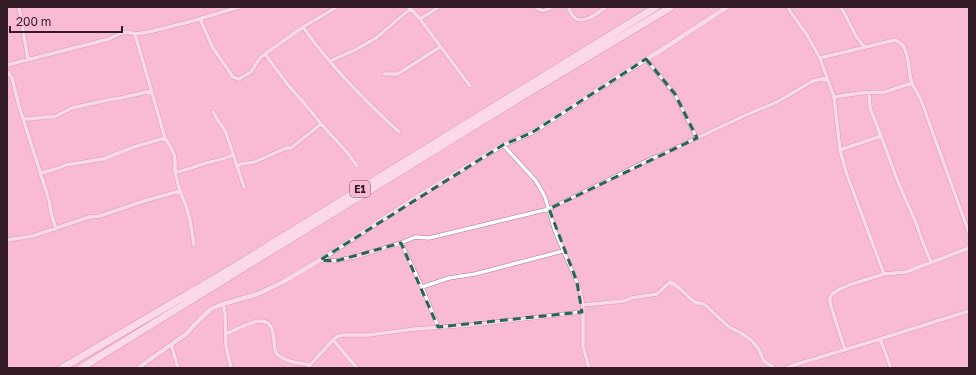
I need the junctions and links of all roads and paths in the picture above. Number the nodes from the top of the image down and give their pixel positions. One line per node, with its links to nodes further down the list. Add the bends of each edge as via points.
1 (19, 7): 23 (street)
2 (239, 7): 15 (street)
3 (337, 7): 17 (street)
4 (439, 7): 16 (street)
5 (536, 7): 6 (street, via 541,11)
6 (552, 7)
7 (568, 7): 8 (street, via 575,18 580,20 585,20)
8 (606, 7)
9 (656, 7): 76 (highway, E1, via 234,267)
10 (670, 7): 77 (highway, E1)
11 (727, 7): 24 (street)
12 (788, 7): 22 (street)
13 (841, 7): 20 (street)
14 (410, 8): 16 (street); 25 (street, via 376,38)
15 (200, 19): 18 (street); 21 (street, via 213,48 234,77 239,79 251,72)
16 (420, 19): 19 (street)
17 (303, 27): 21 (street); 25 (street)
18 (135, 34): 23 (street, via 121,33 109,39); 32 (street)
19 (440, 47): 28 (street, via 397,74); 31 (street)
20 (864, 47): 22 (street); 30 (street, via 895,40 899,42 909,63)
21 (265, 54): 37 (street)
22 (820, 58): 29 (street)
23 (28, 59): 26 (street)
24 (646, 59): 41 (street, via 675,94); 42 (street, via 533,132)
25 (330, 61): 38 (street)
26 (7, 65)
27 (7, 71): 36 (street, via 12,78)
28 (384, 74)
29 (827, 78): 34 (street); 41 (street, via 812,81 777,102)
30 (912, 83): 33 (street, via 885,92); 53 (street, via 921,100)
31 (470, 86)
32 (151, 90): 36 (street, via 72,108 54,117); 40 (street)
33 (869, 93): 34 (street); 39 (street, via 870,108)
34 (834, 97): 43 (street)
35 (213, 112): 44 (street, via 226,133)
36 (24, 119): 48 (street)
37 (321, 124): 45 (street, via 291,148); 46 (street)
38 (399, 132)
39 (881, 136): 43 (street); 60 (street)
40 (165, 138): 47 (street, via 174,154); 48 (street, via 103,159 66,165)
41 (697, 138): 51 (street)
42 (503, 145): 51 (street, via 536,181); 59 (street)
43 (840, 150): 61 (street)
44 (233, 155): 45 (street); 47 (street)
45 (237, 166): 49 (street)
46 (357, 166)
47 (175, 172): 50 (street)
48 (41, 173): 52 (street)
49 (244, 187)
50 (180, 192): 52 (street, via 89,217); 56 (street, via 190,220)
51 (549, 209): 55 (street, via 429,238 415,237); 58 (street)
52 (56, 229): 54 (street)
53 (969, 233)
54 (7, 240)
55 (401, 243): 59 (street, via 336,261); 62 (street)
56 (194, 245)
57 (969, 248): 60 (street)
58 (563, 251): 62 (street, via 476,274 449,278); 64 (street, via 577,282)
59 (320, 260): 63 (street, via 258,294)
60 (931, 262): 61 (street, via 906,272)
61 (884, 274): 72 (street, via 848,285 832,294 830,303)
62 (422, 287): 67 (street)
63 (223, 304): 68 (street); 71 (street, via 210,309 186,334)
64 (583, 305): 66 (street); 75 (street, via 624,301 657,294 670,282 686,296 699,304 704,304 729,327 751,340)
65 (969, 311): 69 (street)
66 (582, 312): 67 (street); 82 (street, via 583,346)
67 (438, 327): 70 (street, via 368,335 343,335)
68 (226, 334): 74 (street, via 250,324 266,322 272,328 277,354 292,362); 80 (street)
69 (880, 339): 72 (street); 85 (street)
70 (333, 340): 74 (street); 81 (street)
71 (171, 344): 73 (street); 79 (street)
72 (845, 350): 84 (street)
73 (143, 366): 78 (street)
74 (309, 366)
75 (768, 366): 83 (street)
76 (62, 368)
77 (81, 368)
78 (138, 368)
79 (178, 368)
80 (231, 368)
81 (357, 368)
82 (588, 368)
83 (774, 368)
84 (786, 368)
85 (891, 368)

